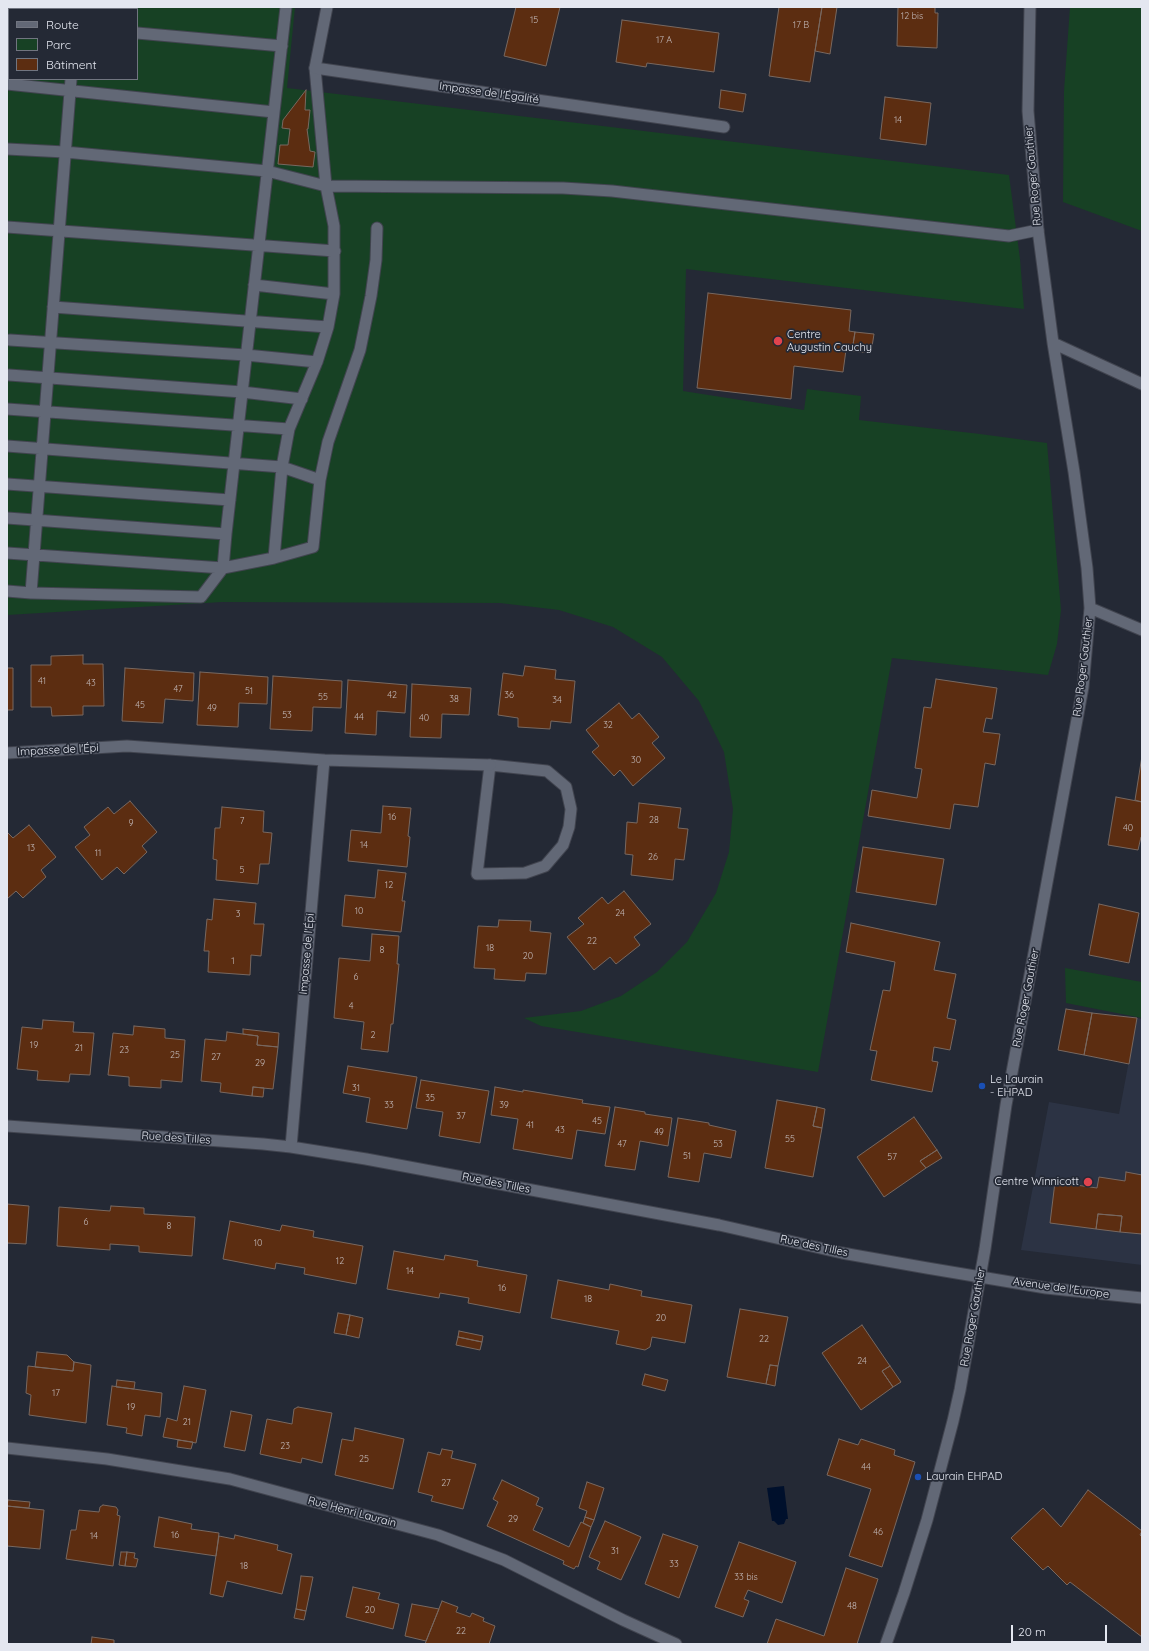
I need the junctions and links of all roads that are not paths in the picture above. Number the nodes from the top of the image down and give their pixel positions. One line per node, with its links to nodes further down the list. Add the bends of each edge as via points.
1 (286, 7): 5 (street)
2 (327, 7): 6 (street)
3 (1030, 7): 19 (street, Rue Roger Gauthier, via 1028,110)
4 (138, 33): 5 (street)
5 (282, 46): 10 (street)
6 (315, 68): 11 (street, Impasse de l'Égalité); 15 (street)
7 (71, 80): 9 (street)
8 (7, 84): 9 (street)
9 (70, 90): 10 (street); 13 (street)
10 (274, 112): 14 (street)
11 (724, 127)
12 (7, 149): 13 (street)
13 (65, 152): 14 (street); 18 (street)
14 (267, 171): 15 (street); 20 (street)
15 (326, 186): 19 (street, via 563,188 612,191 1008,236); 21 (street, via 334,226)
16 (7, 227): 18 (street)
17 (377, 228): 45 (street, via 372,289 360,350 328,442)
18 (59, 230): 20 (street); 24 (street)
19 (1038, 230): 29 (street, Rue Roger Gauthier)
20 (258, 244): 21 (street); 22 (street)
21 (335, 250): 23 (street)
22 (254, 284): 23 (street); 25 (street)
23 (334, 294): 26 (street)
24 (53, 307): 25 (street); 28 (street)
25 (250, 321): 26 (street); 30 (street)
26 (328, 326): 31 (street)
27 (10, 340): 28 (street)
28 (50, 343): 30 (street); 33 (street)
29 (1053, 343): 34 (street); 58 (street, Rue Roger Gauthier, via 1075,480)
30 (246, 355): 31 (street); 35 (street)
31 (317, 362): 36 (street)
32 (9, 375): 33 (street)
33 (47, 378): 35 (street); 38 (street)
34 (1142, 384)
35 (242, 392): 36 (street); 39 (street)
36 (302, 399): 40 (street)
37 (7, 409): 38 (street)
38 (45, 412): 39 (street); 42 (street)
39 (238, 425): 40 (street); 43 (street)
40 (289, 429): 44 (street)
41 (7, 446): 42 (street)
42 (42, 449): 43 (street); 47 (street)
43 (234, 464): 44 (street); 48 (street)
44 (282, 467): 45 (street); 54 (street)
45 (320, 480): 54 (street, via 313,547)
46 (7, 484): 47 (street)
47 (39, 486): 48 (street); 50 (street)
48 (230, 500): 51 (street)
49 (7, 518): 50 (street)
50 (36, 520): 51 (street); 53 (street)
51 (226, 534): 55 (street)
52 (7, 553): 53 (street)
53 (34, 555): 55 (street); 57 (street)
54 (274, 558): 55 (street)
55 (223, 568): 57 (street, via 201,597)
56 (7, 591): 57 (street)
57 (31, 593)
58 (1090, 608): 59 (street); 65 (street, Rue Roger Gauthier, via 1083,686 1006,1105)
59 (1142, 630)
60 (7, 753): 61 (street, Impasse de l'Épi, via 128,746)
61 (324, 760): 62 (street, Impasse de l'Épi); 64 (street, Impasse de l'Épi)
62 (490, 765): 62 (street, Impasse de l'Épi, via 477,874 524,873 545,866 563,845 569,827 571,809 566,787 547,771)
63 (7, 1126): 64 (street, Rue des Tilles)
64 (291, 1147): 65 (street, Rue des Tilles, via 374,1160 719,1225 842,1253)
65 (980, 1276): 66 (street, Avenue de l'Europe, via 1046,1288); 69 (street, Rue Roger Gauthier, via 953,1421 927,1520)
66 (1142, 1298)
67 (7, 1448): 68 (street, Rue Henri Laurain, via 107,1459 230,1479 438,1535 504,1560)
68 (676, 1644)
69 (886, 1644)

